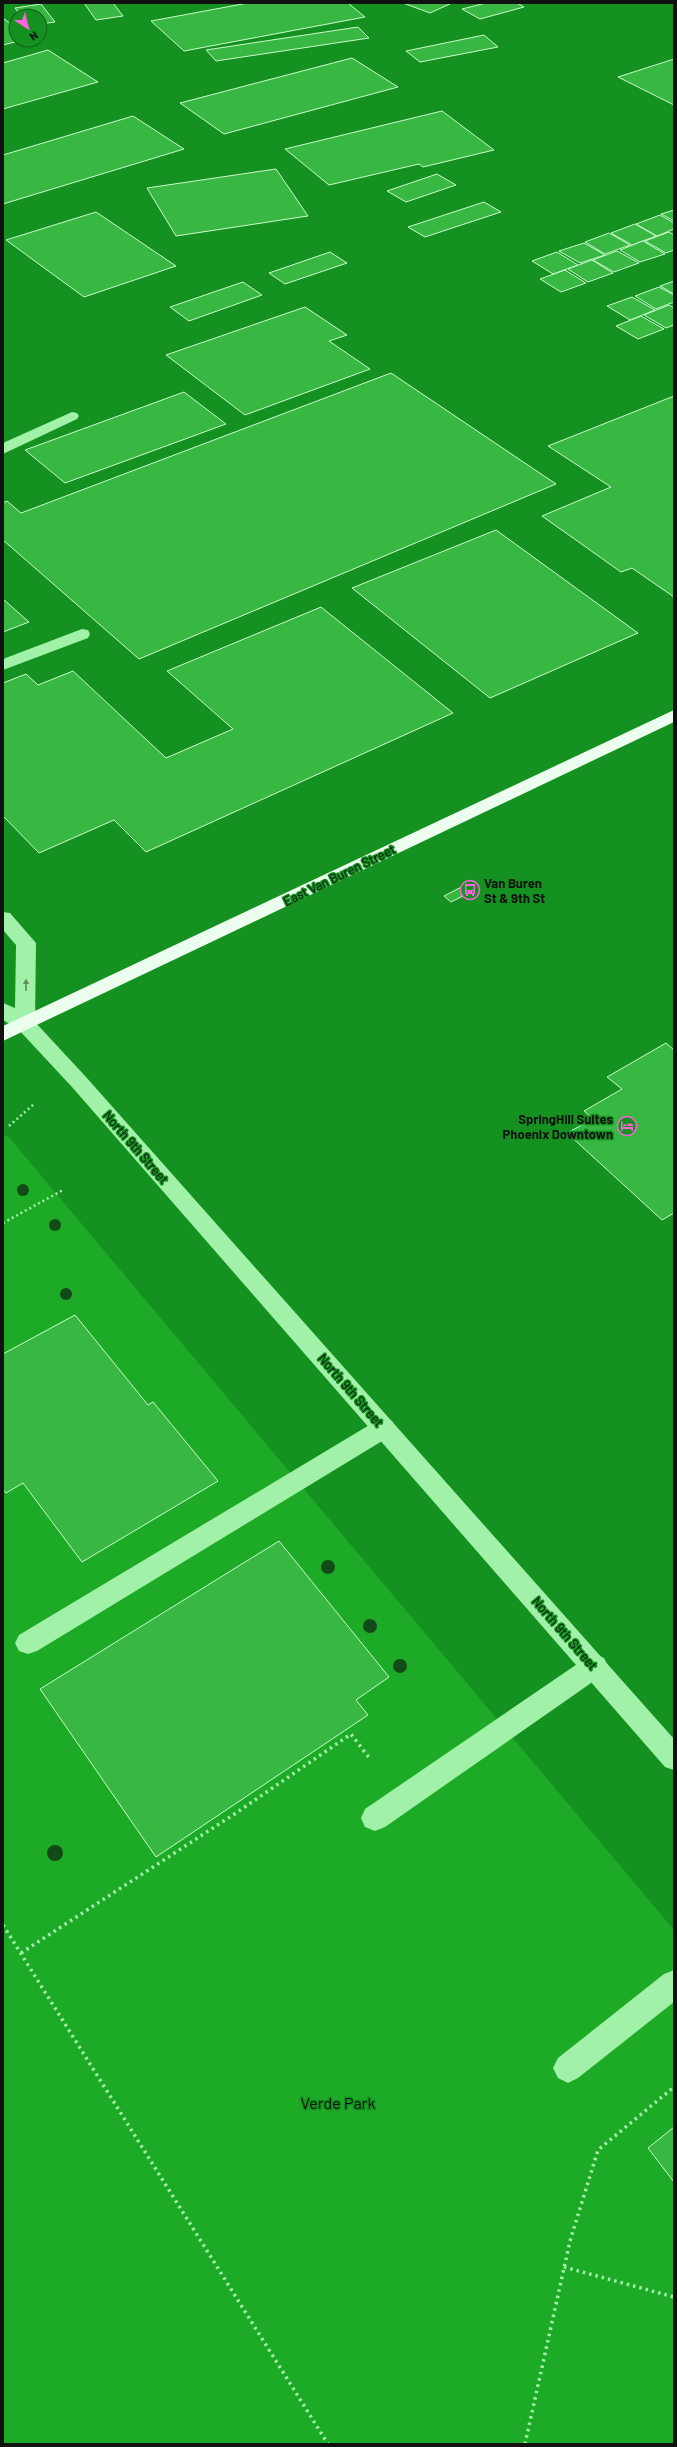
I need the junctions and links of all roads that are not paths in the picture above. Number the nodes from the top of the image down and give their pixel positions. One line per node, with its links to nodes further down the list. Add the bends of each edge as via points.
1 (72, 416): 2 (street)
2 (3, 449)
3 (82, 634): 4 (street)
4 (3, 665)
5 (674, 715): 8 (main road, East Van Buren Street)
6 (3, 918): 8 (street, one-way to 6, via 26,943)
7 (3, 1010): 8 (street, North 9th Street)
8 (25, 1024): 9 (main road, East Van Buren Street); 10 (street, North 9th Street)
9 (3, 1034)
10 (384, 1428): 11 (street); 12 (street, North 9th Street)
11 (28, 1643)
12 (595, 1666): 13 (street, North 9th Street); 14 (street)
13 (674, 1758)
14 (375, 1818)
15 (674, 1984): 16 (street)
16 (568, 2068)

